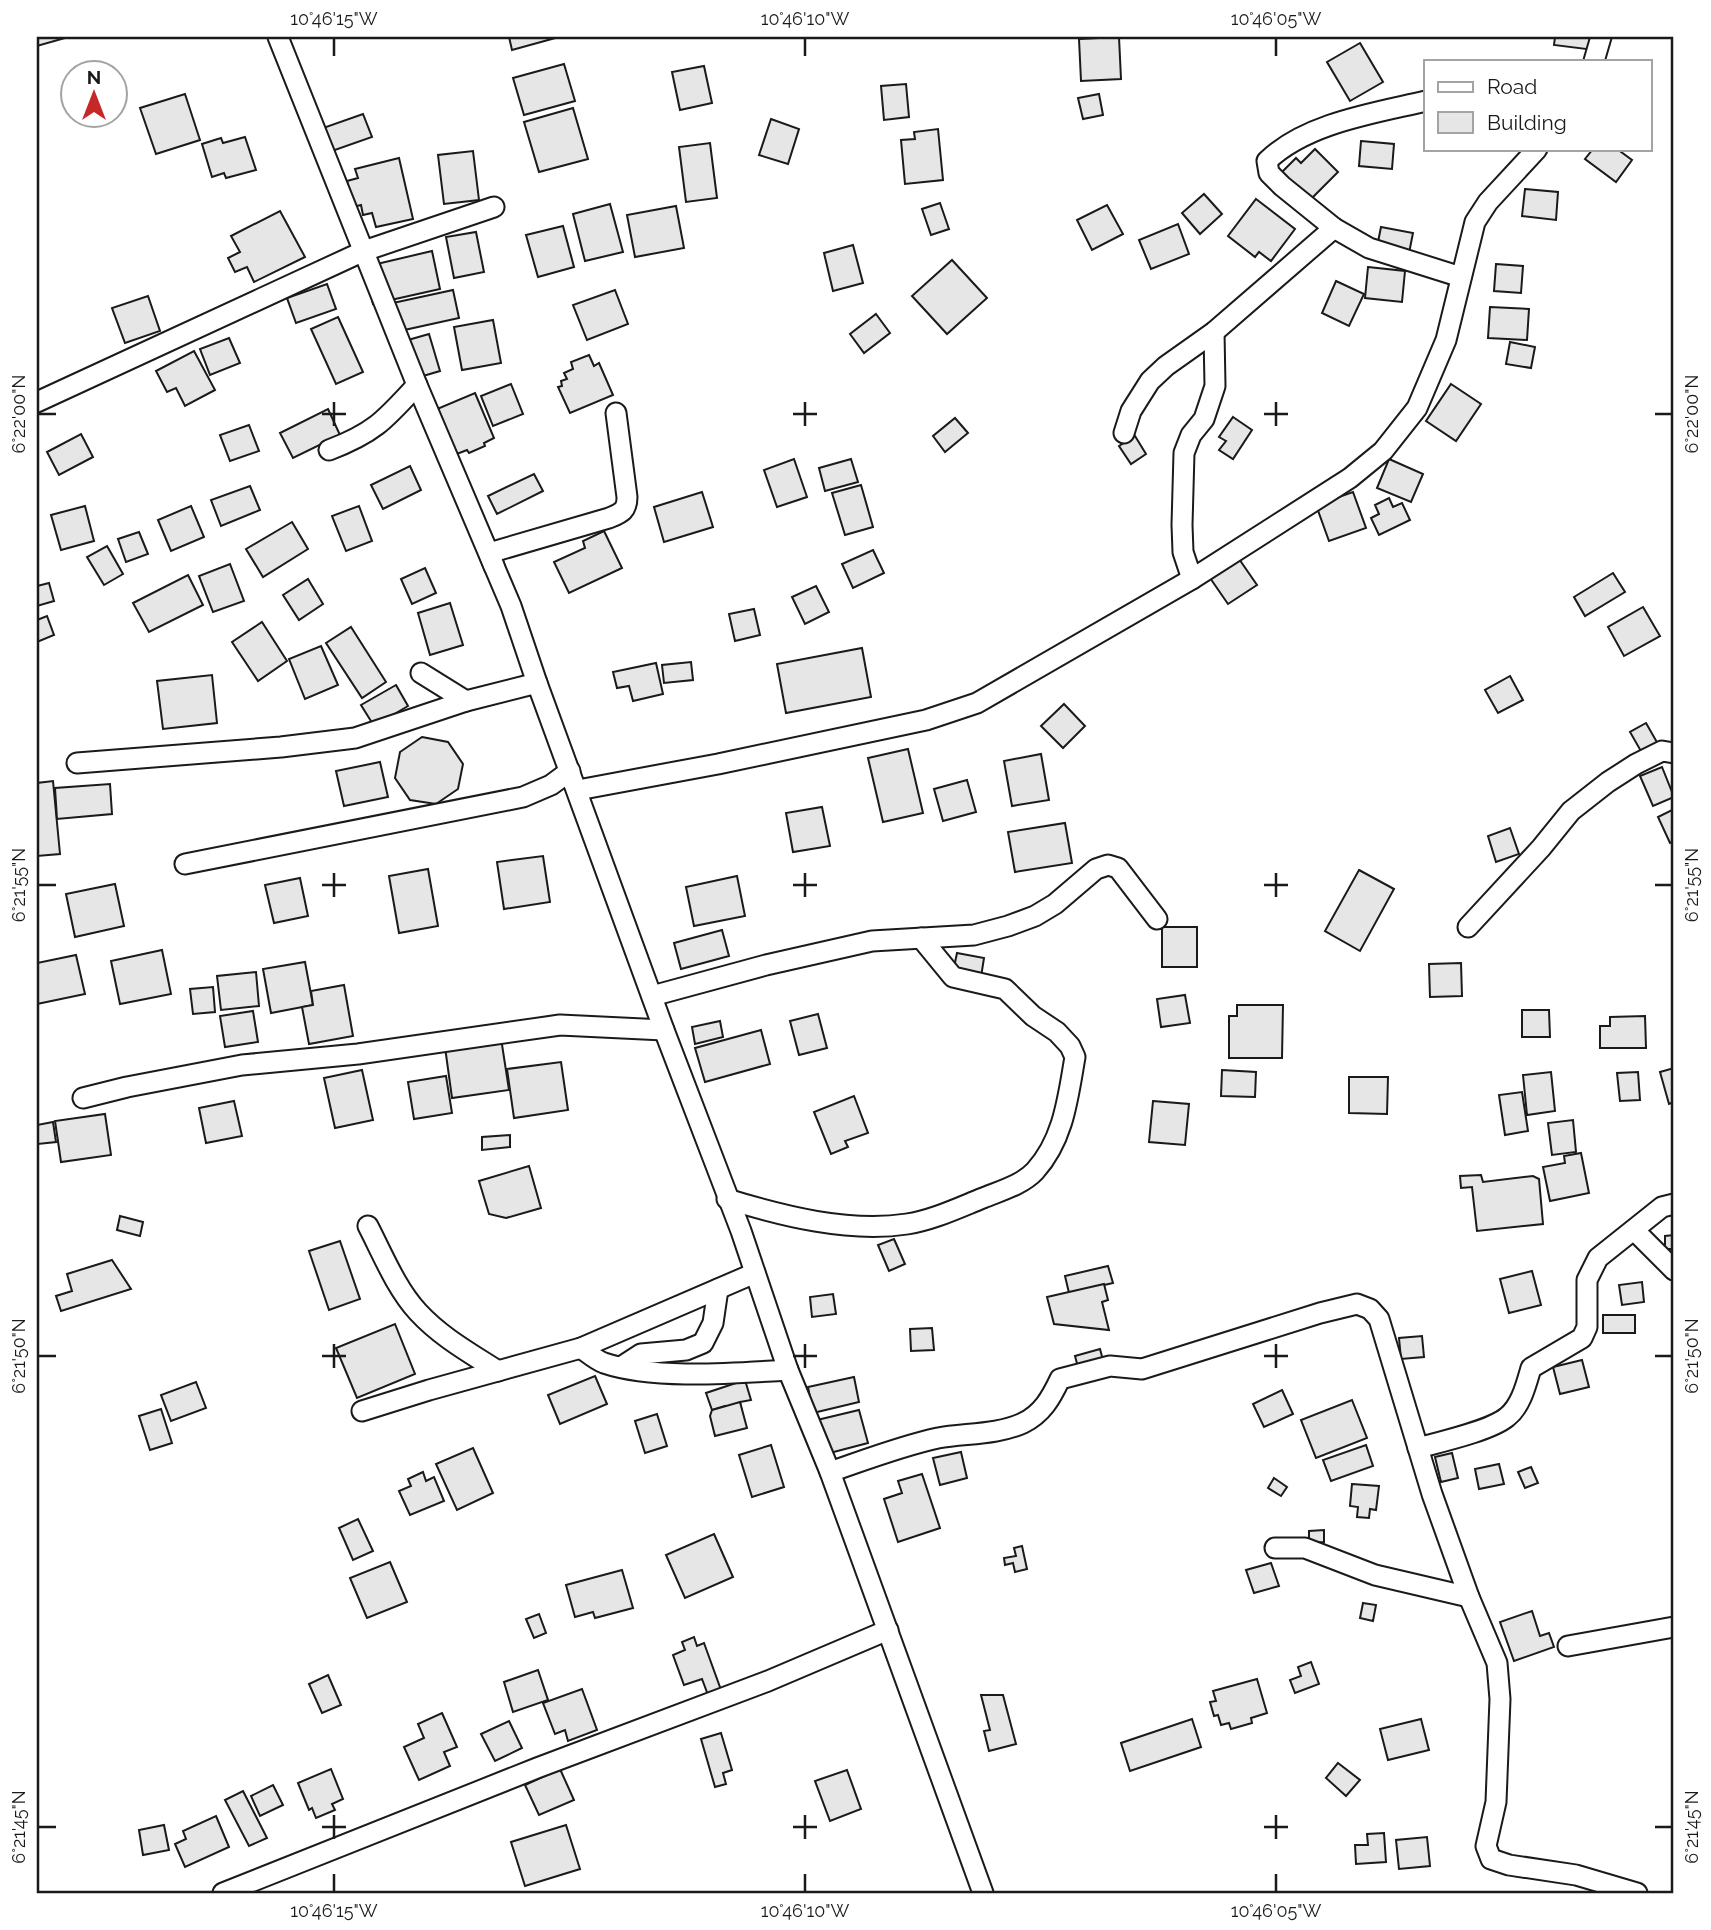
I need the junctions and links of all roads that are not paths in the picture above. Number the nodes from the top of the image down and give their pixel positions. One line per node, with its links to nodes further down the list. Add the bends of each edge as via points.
1 (278, 37): 8 (street)
2 (1601, 37): 3 (street)
3 (1594, 60)
4 (1424, 101): 7 (street, via 1328,125 1267,161 1269,173 1282,187)
5 (1536, 150): 9 (street, via 1475,222)
6 (494, 207): 8 (street)
7 (1334, 228): 9 (street, via 1369,247); 10 (street)
8 (364, 251): 11 (street); 12 (street)
9 (1461, 277): 16 (street, via 1446,340 1417,408 1383,451 1350,478)
10 (1214, 332): 14 (street, via 1150,381 1131,411); 16 (street, via 1215,386 1204,419 1184,453 1182,525)
11 (417, 384): 15 (street, via 369,432); 17 (street)
12 (37, 402)
13 (616, 413): 17 (street, via 627,506 609,519 489,553)
14 (1124, 433)
15 (328, 450)
16 (1192, 579): 24 (street, via 956,712)
17 (511, 606): 19 (street)
18 (422, 673): 20 (street)
19 (537, 683): 20 (street); 23 (street)
20 (466, 701): 22 (street, via 355,738)
21 (1674, 753): 27 (street, via 1662,751 1636,764 1571,811)
22 (77, 763)
23 (570, 771): 24 (street); 25 (street, via 523,797)
24 (578, 790): 29 (street)
25 (185, 864)
26 (1157, 919): 28 (street, via 1118,868 1108,865 1096,869 1055,904 1008,926 974,935)
27 (1468, 927)
28 (920, 938): 29 (street, via 872,941 819,952); 32 (street, via 953,977 1005,989 1070,1046 1075,1057 1061,1129 1034,1172 1012,1187 954,1210 886,1226 803,1219)
29 (652, 996): 30 (street)
30 (664, 1030): 31 (street, via 560,1025 358,1054 242,1065); 32 (street)
31 (83, 1098)
32 (727, 1199): 37 (street)
33 (1674, 1204): 35 (street, via 1662,1207)
34 (368, 1227): 42 (street, via 418,1312 448,1340)
35 (1634, 1230): 36 (street); 44 (street, via 1598,1258 1587,1280 1587,1327 1582,1338 1531,1368 1523,1394 1506,1418)
36 (1674, 1270)
37 (755, 1273): 38 (street); 41 (street)
38 (718, 1289): 39 (street); 40 (street, via 713,1323 703,1343 686,1350 641,1354)
39 (581, 1348): 40 (street, via 602,1362); 42 (street)
40 (621, 1367): 41 (street, via 704,1374)
41 (788, 1370): 45 (street)
42 (498, 1371): 43 (street)
43 (362, 1411)
44 (1418, 1448): 45 (street, via 1378,1319 1357,1304 1142,1368 1110,1366 1060,1379 1049,1402 1023,1423 919,1442); 47 (street)
45 (830, 1472): 49 (street)
46 (1275, 1548): 47 (street, via 1305,1548 1375,1575)
47 (1469, 1597): 53 (street, via 1497,1662 1496,1802 1486,1846 1492,1859 1576,1875)
48 (1674, 1627): 50 (street)
49 (888, 1630): 51 (street); 52 (street)
50 (1568, 1646)
51 (223, 1893)
52 (984, 1893)
53 (1637, 1893)

